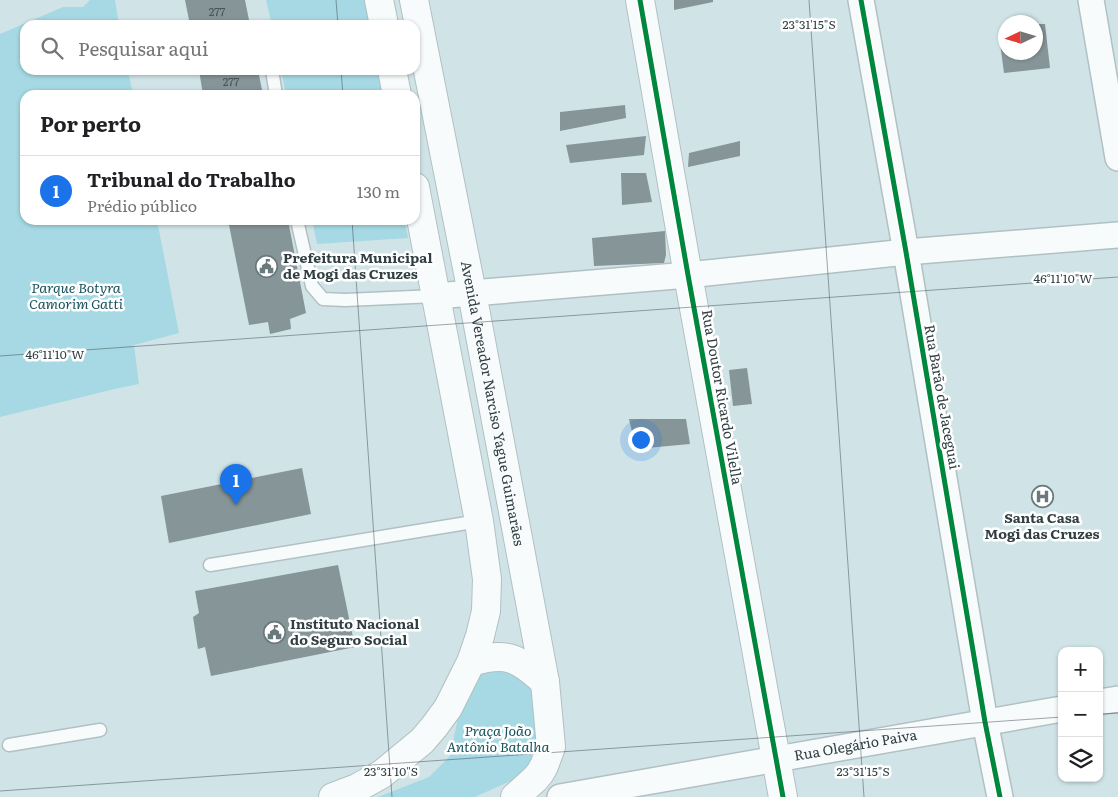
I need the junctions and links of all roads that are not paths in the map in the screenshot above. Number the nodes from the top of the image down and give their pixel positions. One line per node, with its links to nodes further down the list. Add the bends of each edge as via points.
1 (379, 0): 6 (main road)
2 (414, 0): 7 (main road, Avenida Vereador Narciso Yague Guimarães)
3 (640, 0): 18 (main road, Rua Doutor Ricardo Vilella)
4 (861, 0): 17 (street, Rua Barão de Jaceguai)
5 (1091, 0): 13 (street)
6 (383, 20)
7 (418, 20)
8 (420, 30): 19 (main road, Avenida Vereador Narciso Yague Guimarães)
9 (273, 75): 11 (lane)
10 (393, 75): 12 (main road)
11 (275, 90)
12 (396, 90)
13 (1118, 158)
14 (420, 213): 20 (main road)
15 (298, 225): 20 (lane, via 312,286 323,300)
16 (1118, 235): 17 (street)
17 (906, 252): 18 (street); 28 (street, Rua Barão de Jaceguai)
18 (688, 275): 19 (street); 31 (main road, Rua Doutor Ricardo Vilella)
19 (472, 293): 20 (street); 24 (main road, Avenida Vereador Narciso Yague Guimarães)
20 (436, 296): 21 (main road)
21 (479, 521): 22 (lane); 23 (main road, via 487,579 486,611)
22 (210, 565)
23 (471, 662): 24 (main road, via 506,656); 33 (main road, via 448,708 422,741 382,774)
24 (545, 682): 34 (main road, Avenida Vereador Narciso Yague Guimarães, via 550,747 540,773)
25 (1118, 699): 26 (street)
26 (1103, 701)
27 (1058, 710): 28 (street, Rua Olegário Paiva)
28 (986, 722): 31 (street, Rua Olegário Paiva); 36 (street, Rua Barão de Jaceguai)
29 (100, 730): 30 (lane)
30 (9, 745)
31 (776, 759): 32 (street, Rua Olegário Paiva); 35 (main road, Rua Doutor Ricardo Vilella)
32 (572, 796)
33 (333, 797)
34 (515, 797)
35 (783, 797)
36 (1000, 797)

